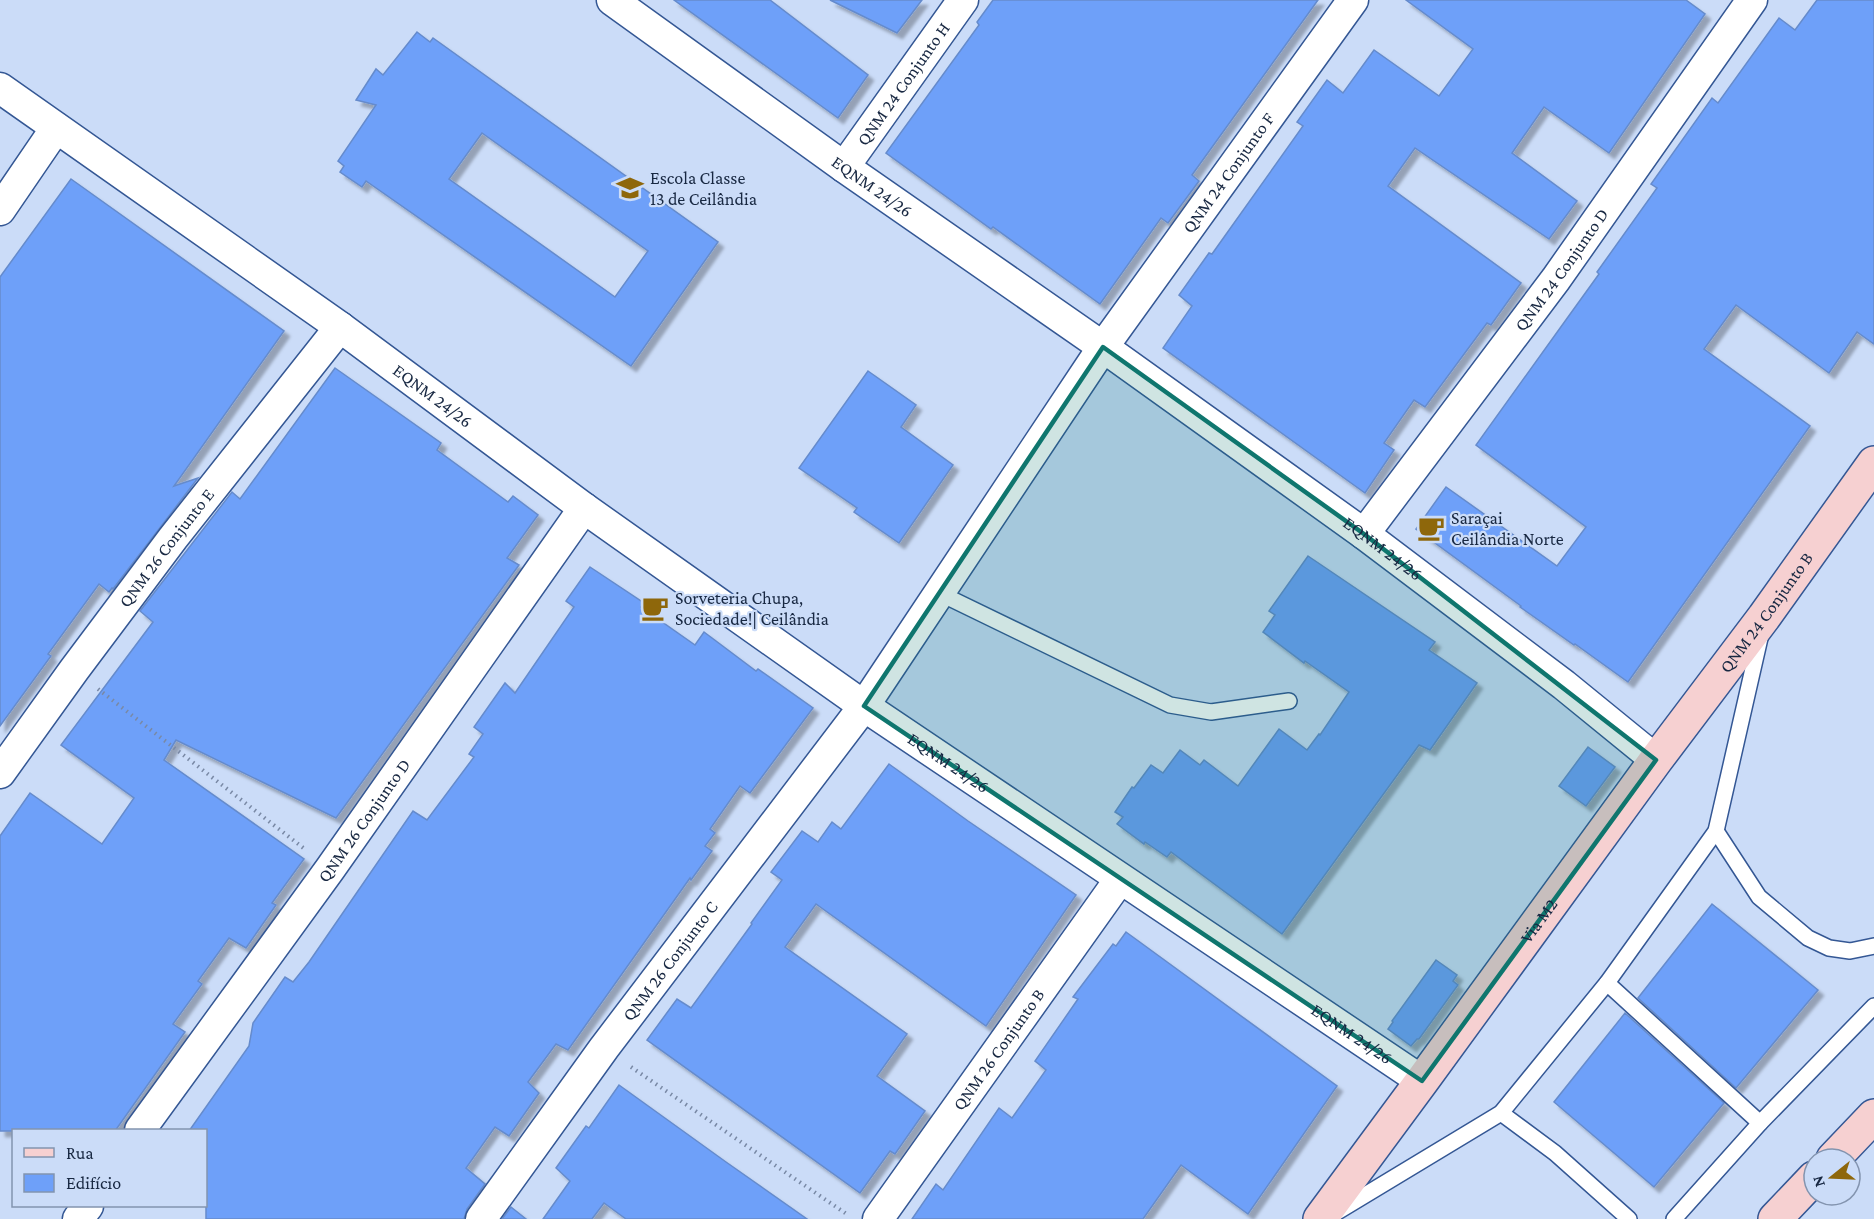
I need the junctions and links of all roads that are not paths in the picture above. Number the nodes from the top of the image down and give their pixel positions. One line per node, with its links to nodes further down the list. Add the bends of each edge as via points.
1 (612, 0): 7 (street, EQNM 24/26)
2 (963, 0): 7 (street, QNM 24 Conjunto H)
3 (1353, 0): 10 (street, QNM 24 Conjunto F)
4 (1752, 0): 13 (street, QNM 24 Conjunto D, via 1556,279)
5 (0, 88): 6 (street, EQNM 24/26)
6 (56, 128): 8 (street); 9 (street, EQNM 24/26)
7 (844, 167): 10 (street, EQNM 24/26)
8 (0, 210)
9 (340, 327): 12 (street, EQNM 24/26); 19 (street, QNM 26 Conjunto E, via 173,538)
10 (1103, 347): 13 (street, EQNM 24/26); 14 (street)
11 (1874, 463): 15 (main road, QNM 24 Conjunto B)
12 (584, 508): 17 (street, EQNM 24/26); 29 (street, QNM 26 Conjunto D)
13 (1364, 534): 18 (street, EQNM 24/26, via 1564,685)
14 (939, 593): 16 (lane, via 1170,705 1211,712); 17 (street)
15 (1764, 617): 18 (main road, QNM 24 Conjunto B); 20 (lane)
16 (1289, 701)
17 (864, 706): 21 (street, EQNM 24/26); 34 (street, QNM 26 Conjunto C, via 604,1048)
18 (1656, 760): 25 (main road, Via M2)
19 (0, 772)
20 (1716, 831): 22 (lane, via 1759,897 1808,938 1829,948 1850,951); 23 (lane)
21 (1120, 879): 25 (street, EQNM 24/26); 35 (street, QNM 26 Conjunto B)
22 (1874, 946)
23 (1608, 983): 26 (lane); 28 (lane)
24 (1874, 1006): 28 (lane)
25 (1422, 1081): 36 (main road, Via M2)
26 (1501, 1113): 37 (lane); 38 (lane, via 1555,1153)
27 (1874, 1116): 30 (main road)
28 (1760, 1123): 39 (lane)
29 (141, 1129)
30 (1844, 1147)
31 (1802, 1191): 40 (main road)
32 (87, 1207): 33 (street)
33 (78, 1219)
34 (481, 1219)
35 (878, 1219)
36 (1320, 1219)
37 (1325, 1219)
38 (1629, 1219)
39 (1674, 1219)
40 (1775, 1219)

